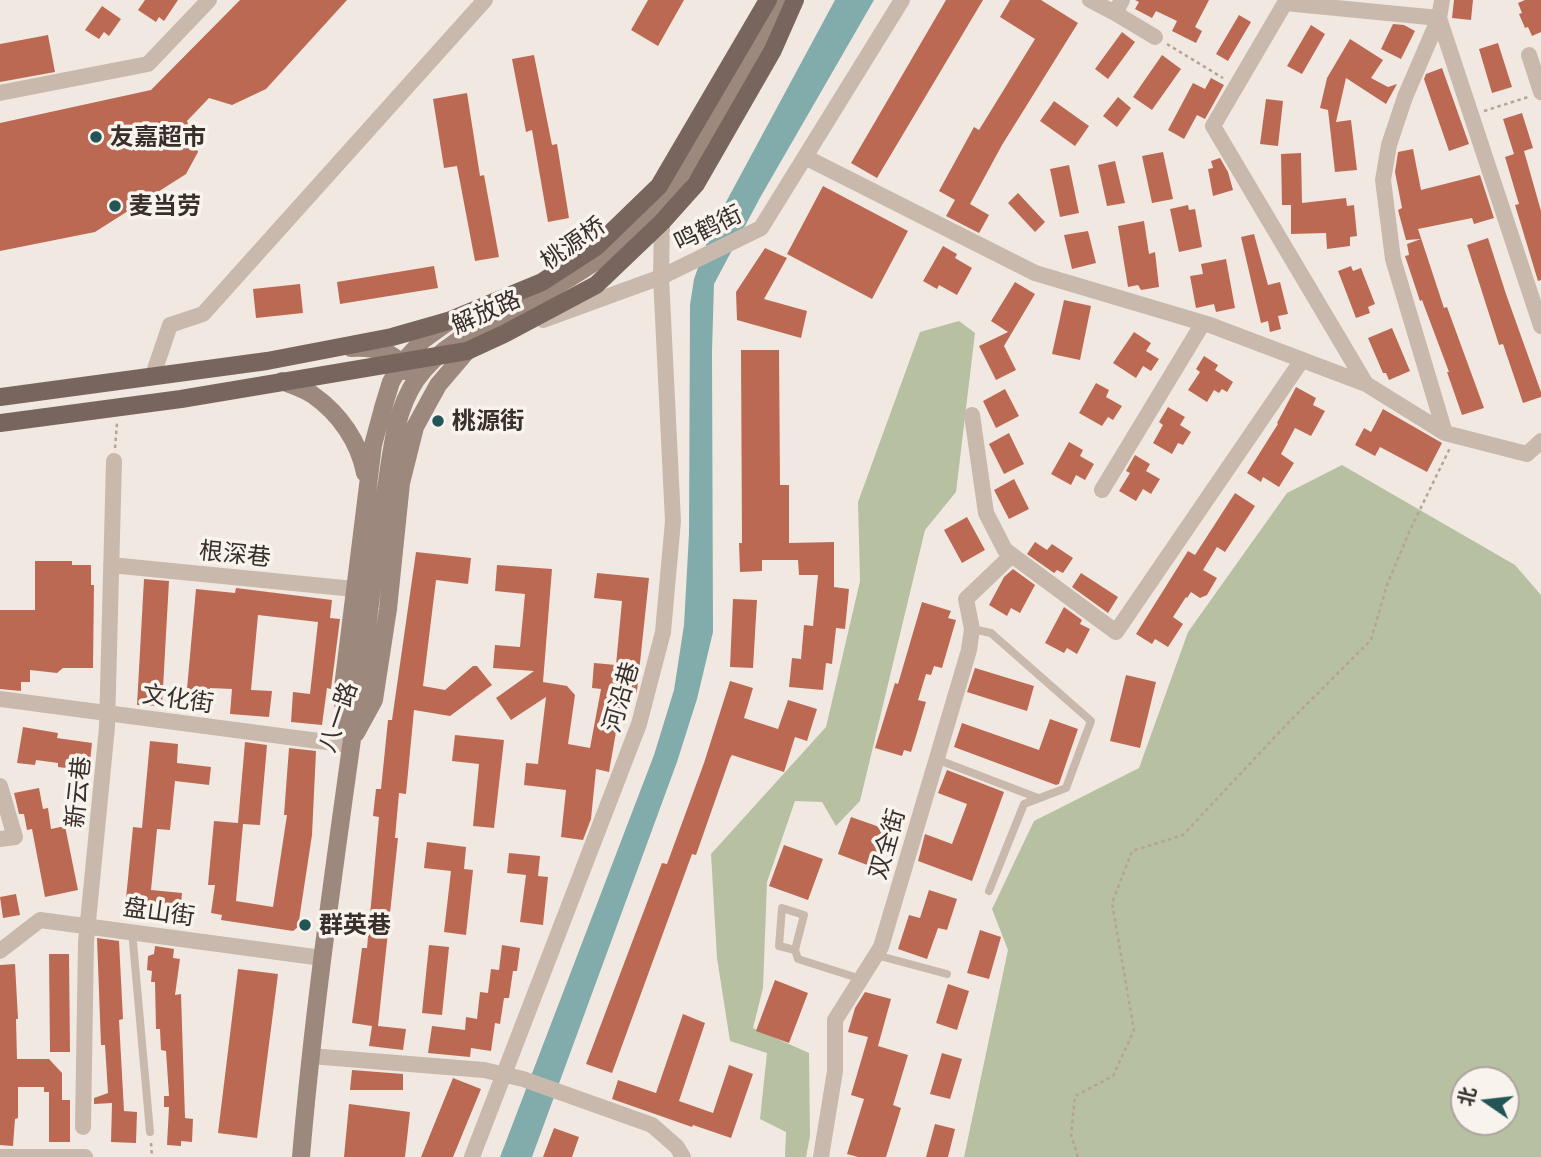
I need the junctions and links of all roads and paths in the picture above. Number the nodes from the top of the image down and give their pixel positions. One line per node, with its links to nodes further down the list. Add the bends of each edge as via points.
1 (209, 0): 16 (street, via 148,64)
2 (485, 0): 29 (street, via 203,314 170,325)
3 (768, 0): 21 (main road, 解放路, via 659,186 596,247 553,275)
4 (783, 0): 48 (main road, 桃源桥, via 697,149 655,207 616,246 578,273 489,320 448,348 417,378 394,435)
5 (795, 0): 19 (main road, 解放路, via 773,50 696,184)
6 (902, 0): 18 (street, 鸣鹤街)
7 (1090, 0): 10 (street)
8 (1442, 0): 11 (street)
9 (1286, 1): 11 (street); 14 (street)
10 (1118, 7): 12 (street)
11 (1439, 18): 17 (street); 36 (street, via 1405,97 1382,180 1392,259)
12 (1155, 37): 14 (path)
13 (1529, 55): 15 (street)
14 (1229, 81): 31 (street, via 1213,126)
15 (1541, 92): 17 (path)
16 (0, 93)
17 (1471, 115): 23 (street)
18 (805, 157): 20 (street, 鸣鹤街, via 761,228); 22 (street, via 1035,273)
19 (662, 222): 20 (street, 河沿巷); 24 (main road, 解放路, via 596,285)
20 (661, 277): 24 (street, 鸣鹤街); 63 (street, 河沿巷, via 673,521 663,632 639,724)
21 (449, 321): 25 (main road, 解放路); 28 (main road)
22 (1203, 323): 27 (street); 41 (street)
23 (1541, 326)
24 (505, 334): 26 (main road, 解放路)
25 (338, 348): 28 (main road, via 374,349); 29 (main road, 解放路)
26 (467, 351): 28 (main road, 解放路); 39 (main road, 八一路, via 438,385 415,427)
27 (1302, 360): 31 (street); 42 (street, via 1116,632)
28 (401, 363): 30 (main road, 解放路); 39 (main road, via 407,384); 40 (main road, via 373,445)
29 (153, 375): 32 (main road, 解放路)
30 (282, 381): 33 (main road, 解放路); 40 (main road, via 313,394 348,429 362,457)
31 (1366, 384): 36 (street)
32 (0, 397)
33 (118, 407): 35 (main road, 解放路); 38 (path)
34 (972, 415): 42 (street, via 986,513)
35 (0, 423)
36 (1451, 434): 37 (street, via 1527,454); 73 (path, via 1387,585 1371,640 1183,835 1132,851 1112,903 1133,1030 1113,1076 1075,1096 1071,1135)
37 (1541, 441)
38 (114, 461): 43 (street, 新云巷)
39 (401, 483): 48 (main road, 八一路, via 374,699)
40 (368, 487): 44 (main road)
41 (1102, 490)
42 (1012, 555): 45 (street, 双全街, via 966,599)
43 (111, 565): 44 (street, 根深巷); 47 (street, 新云巷)
44 (354, 589): 48 (main road, via 342,695)
45 (972, 629): 49 (street, 双全街); 51 (lane, via 991,633 1091,720 1066,788)
46 (0, 699): 47 (street, 文化街)
47 (108, 712): 48 (street, 文化街); 54 (street, 新云巷)
48 (349, 745): 59 (main road, 八一路)
49 (936, 759): 51 (lane); 58 (street, 双全街)
50 (0, 786): 52 (street, via 15,837)
51 (1038, 799): 53 (lane, via 1024,804)
52 (0, 839)
53 (989, 891)
54 (87, 926): 55 (street, 盘山街); 57 (street, 盘山街, via 40,920); 64 (street, 新云巷)
55 (132, 931): 59 (street, 盘山街); 65 (lane)
56 (795, 950): 56 (lane, via 804,915 782,908 779,946); 61 (lane, via 797,959)
57 (0, 951)
58 (876, 955): 60 (lane); 61 (street, 双全街)
59 (322, 958): 62 (main road, 八一路)
60 (947, 974)
61 (861, 979): 72 (street, 双全街, via 835,1020 835,1071)
62 (310, 1056): 63 (street); 69 (main road, 八一路)
63 (503, 1075): 70 (street, 河沿巷); 71 (street, via 652,1125)
64 (83, 1127)
65 (150, 1132): 68 (path)
66 (0, 1157): 67 (street)
67 (85, 1157)
68 (152, 1157)
69 (301, 1157)
70 (472, 1157)
71 (683, 1157)
72 (821, 1157)
73 (1078, 1157)

